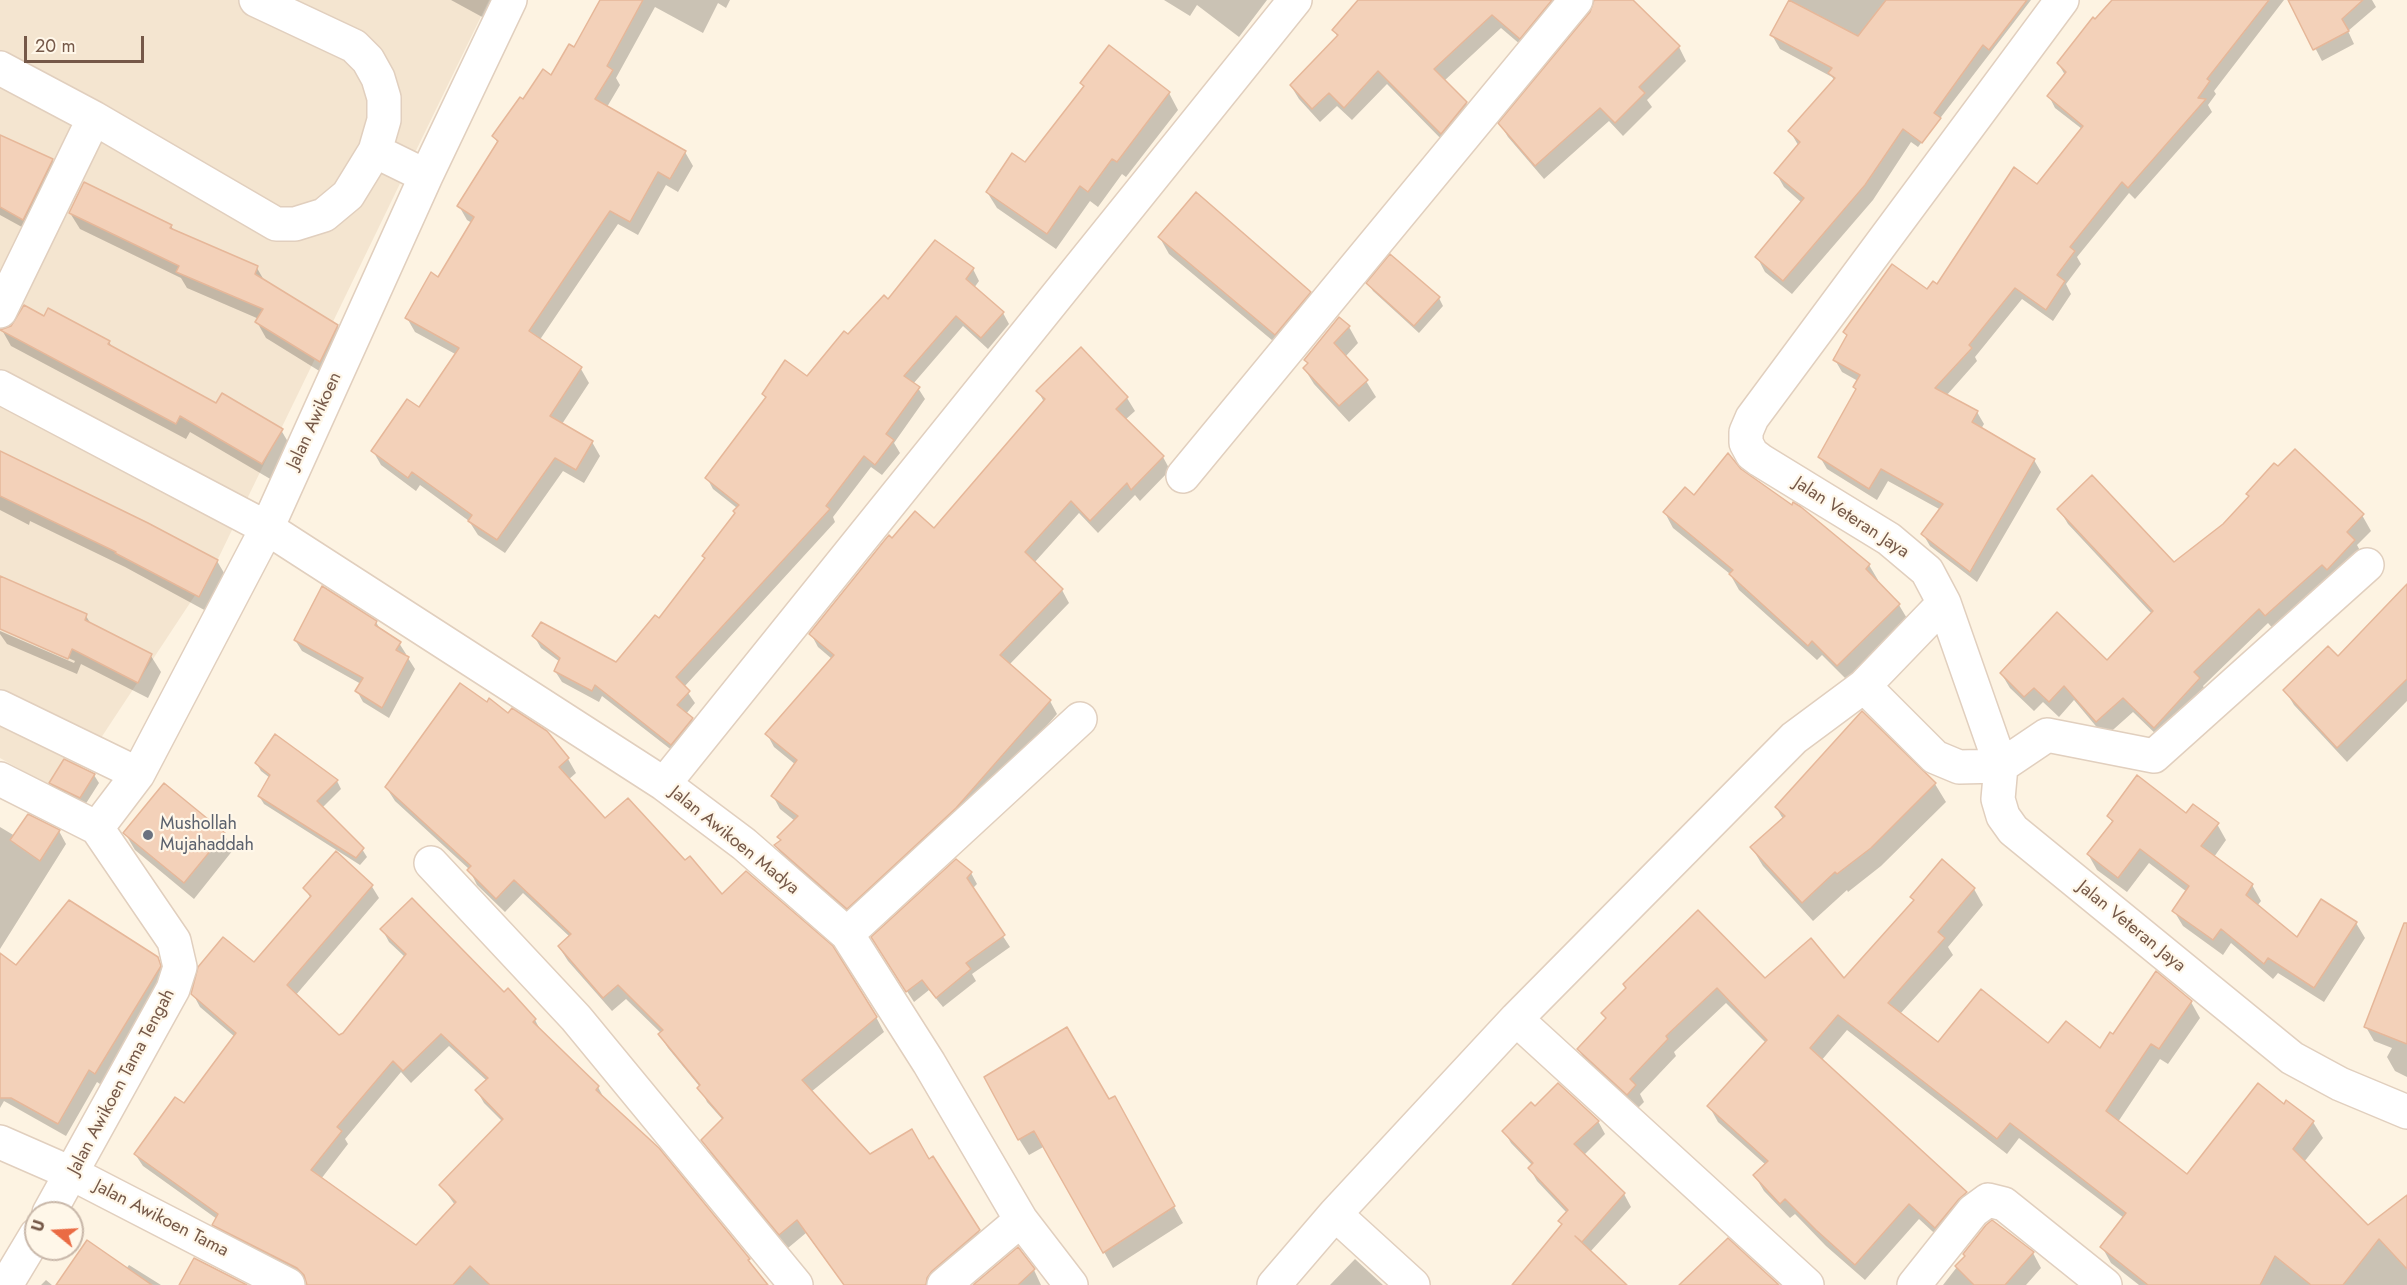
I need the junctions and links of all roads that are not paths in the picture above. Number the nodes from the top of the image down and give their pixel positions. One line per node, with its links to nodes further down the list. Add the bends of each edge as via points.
1 (256, 0): 8 (street, via 354,46 368,60 384,98 384,120)
2 (510, 0): 9 (street, Jalan Awikoen)
3 (1295, 0): 22 (street)
4 (1576, 0): 12 (street)
5 (2062, 0): 15 (street, Jalan Veteran Jaya, via 1752,418 1746,432 1752,454 1889,538 1927,570)
6 (0, 68): 7 (street)
7 (94, 118): 8 (street, via 276,224 296,224 324,215 348,195); 10 (street)
8 (375, 151): 9 (street)
9 (426, 176): 13 (street, Jalan Awikoen)
10 (0, 311)
11 (0, 387): 13 (street, Jalan Awikoen Madya)
12 (1183, 476)
13 (267, 528): 20 (street, Jalan Awikoen); 22 (street, Jalan Awikoen Madya)
14 (2367, 565): 19 (street, via 2154,756 2047,735)
15 (1944, 603): 16 (street); 19 (street, Jalan Veteran Jaya)
16 (1864, 687): 19 (street, via 1935,757 1959,767); 26 (street, via 1794,738)
17 (0, 707): 20 (street)
18 (1080, 719): 25 (street)
19 (2001, 766): 27 (street, Jalan Veteran Jaya, via 1998,799 2013,830 2292,1058 2340,1084)
20 (138, 774): 23 (street, Jalan Awikoen)
21 (0, 779): 23 (street)
22 (664, 784): 25 (street, Jalan Awikoen Madya, via 744,844)
23 (97, 828): 29 (street, Jalan Awikoen Tama Tengah, via 174,941 180,967 173,989)
24 (431, 863): 36 (street, via 576,1018)
25 (847, 934): 32 (street, Jalan Awikoen Madya, via 929,1063)
26 (1516, 1019): 31 (street); 41 (street)
27 (2407, 1112)
28 (0, 1142): 29 (street, Jalan Awikoen Tama)
29 (73, 1174): 30 (street, Jalan Awikoen Tama Tengah); 35 (street, Jalan Awikoen Tama)
30 (56, 1201)
31 (1335, 1214): 39 (street); 40 (street)
32 (1021, 1220): 37 (street); 38 (street, Jalan Awikoen Madya)
33 (24, 1255): 34 (street)
34 (6, 1285)
35 (288, 1285)
36 (796, 1285)
37 (944, 1285)
38 (1071, 1285)
39 (1274, 1285)
40 (1413, 1285)
41 (1807, 1285)
42 (1914, 1285): 43 (street, via 1972,1211 1988,1200 2004,1204)
43 (2105, 1285)

